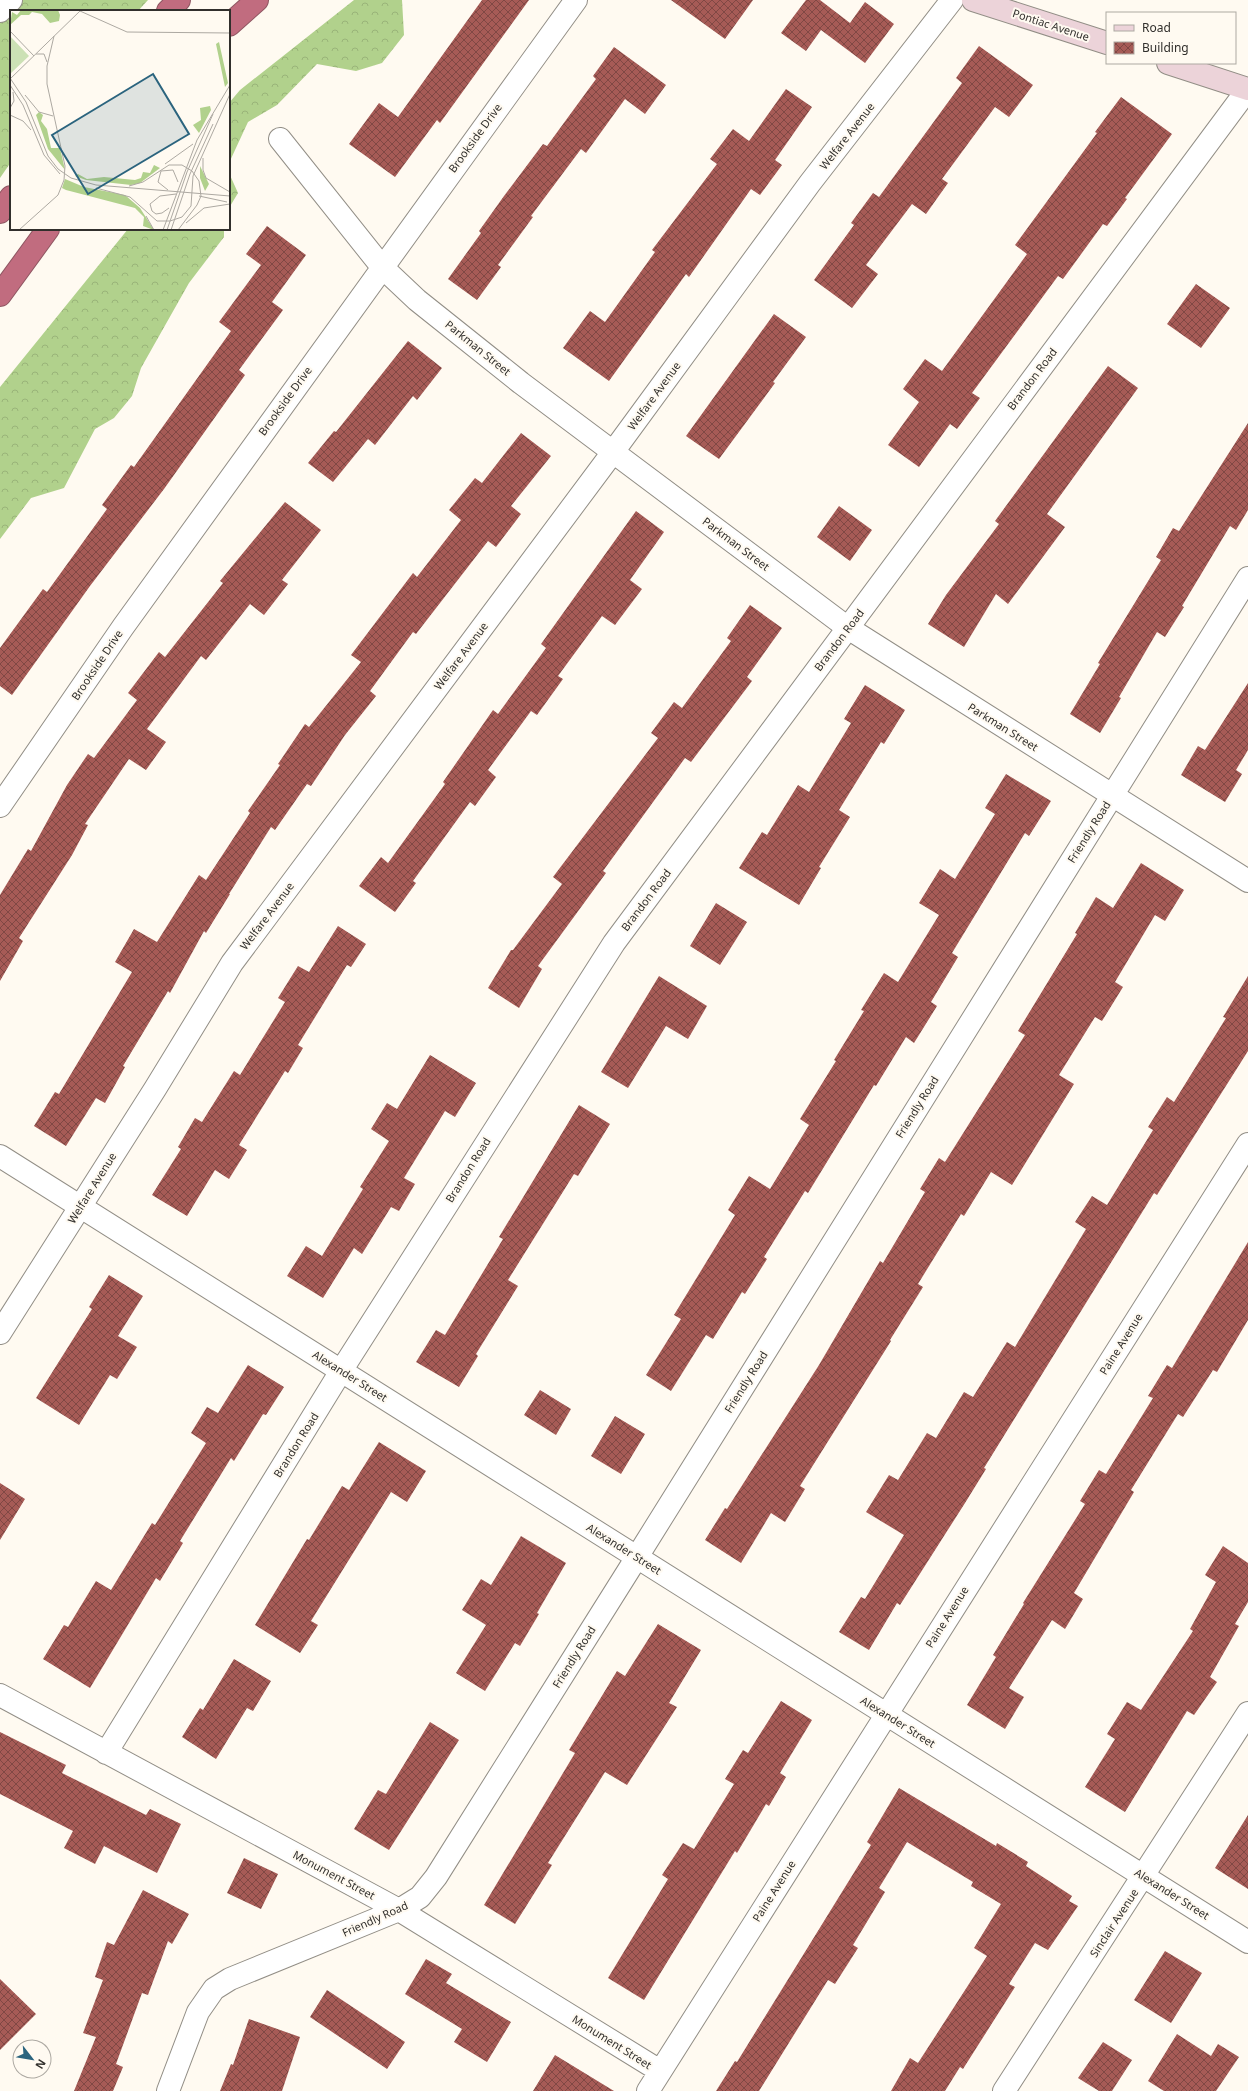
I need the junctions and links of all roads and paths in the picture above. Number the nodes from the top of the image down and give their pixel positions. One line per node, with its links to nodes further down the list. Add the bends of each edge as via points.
1 (11, 0): 8 (street)
2 (179, 0): 7 (highway)
3 (257, 0): 9 (highway)
4 (576, 0): 19 (street, Brookside Drive)
5 (952, 0): 21 (street, Welfare Avenue, via 810,183)
6 (973, 0): 10 (main road, Pontiac Avenue)
7 (169, 10)
8 (0, 11)
9 (230, 24)
10 (1106, 43)
11 (1171, 64): 12 (main road)
12 (1248, 89): 23 (street, Brandon Road)
13 (280, 139): 19 (street, Parkman Street)
14 (10, 194): 16 (highway)
15 (10, 198): 17 (highway)
16 (0, 205)
17 (0, 212)
18 (47, 230): 20 (highway)
19 (382, 267): 21 (street, Parkman Street, via 417,300 520,383); 25 (street, Brookside Drive, via 123,627)
20 (0, 295)
21 (613, 452): 23 (street, Parkman Street); 29 (street, Welfare Avenue, via 232,963)
22 (1248, 578): 24 (street, Friendly Road)
23 (848, 628): 24 (street, Parkman Street); 31 (street, Brandon Road, via 614,942)
24 (1111, 796): 26 (street, Parkman Street); 32 (street, Friendly Road)
25 (0, 806)
26 (1248, 881)
27 (1248, 1144): 35 (street, Paine Avenue)
28 (0, 1156): 29 (street, Alexander Street)
29 (80, 1206): 30 (street, Welfare Avenue); 31 (street, Alexander Street)
30 (0, 1333)
31 (341, 1371): 32 (street, Alexander Street); 36 (street, Brandon Road)
32 (637, 1557): 35 (street, Alexander Street); 38 (street, Friendly Road, via 436,1877 420,1897)
33 (0, 1695): 36 (street, Monument Street)
34 (1248, 1713): 37 (street, Sinclair Avenue)
35 (886, 1714): 37 (street, Alexander Street); 40 (street, Paine Avenue)
36 (106, 1752): 38 (street, Monument Street)
37 (1144, 1877): 39 (street, Alexander Street); 43 (street, Sinclair Avenue)
38 (399, 1910): 40 (street, Monument Street); 41 (street, Friendly Road, via 230,1979 214,1990 198,2012)
39 (1248, 1942)
40 (660, 2071): 42 (street, Paine Avenue)
41 (168, 2091)
42 (648, 2091)
43 (1004, 2091)

